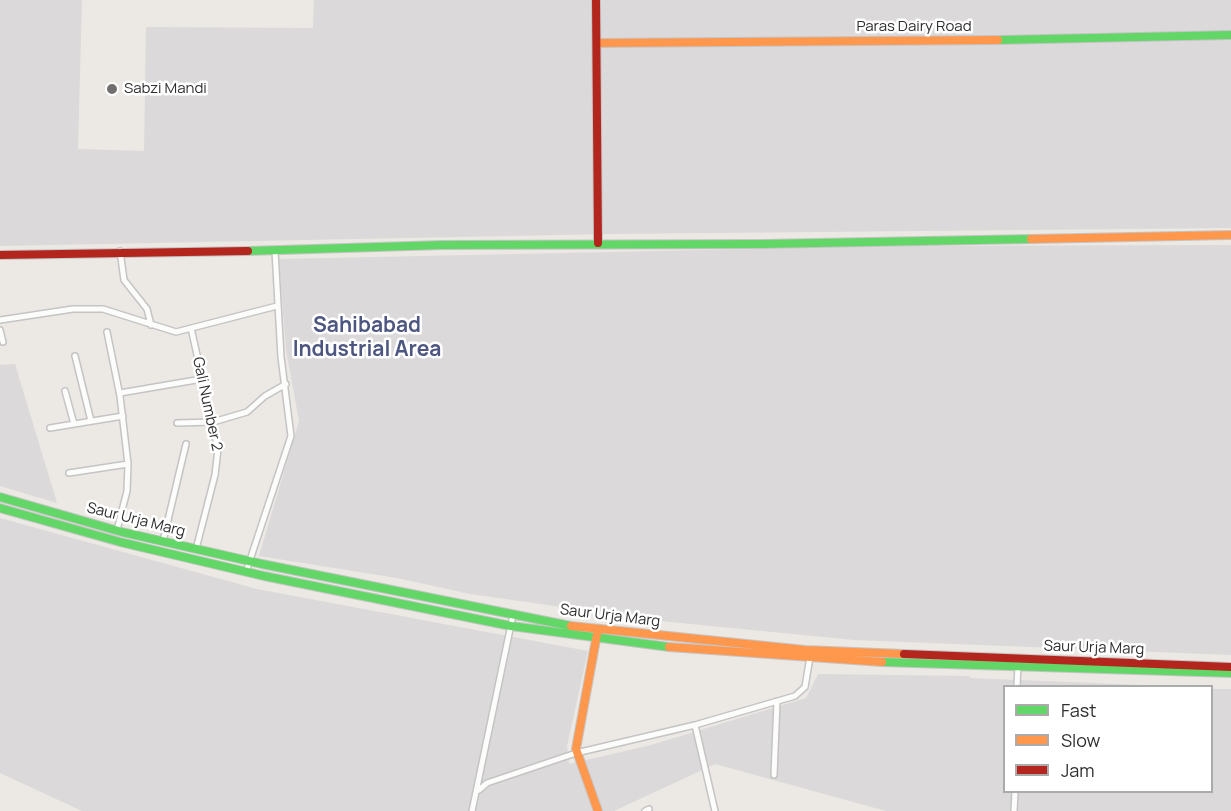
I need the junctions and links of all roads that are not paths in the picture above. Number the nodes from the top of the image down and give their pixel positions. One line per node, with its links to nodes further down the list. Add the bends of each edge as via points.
1 (596, 0): 3 (street)
2 (1231, 35): 3 (street, Paras Dairy Road)
3 (597, 43): 5 (street)
4 (1231, 235): 5 (street, via 763,244)
5 (598, 243): 7 (street)
6 (120, 251): 7 (street); 8 (street); 11 (street, via 124,280 147,309)
7 (275, 251): 9 (street)
8 (0, 255)
9 (277, 306): 12 (street); 18 (street)
10 (0, 320): 11 (street, via 73,309 103,309)
11 (151, 325): 12 (street, via 170,332)
12 (191, 328): 17 (street, Gali Number 2)
13 (0, 330): 15 (street)
14 (107, 332): 20 (street)
15 (3, 342)
16 (75, 356): 22 (street)
17 (202, 380): 20 (street); 23 (street, Gali Number 2)
18 (286, 384): 23 (street, via 247,412); 37 (street, via 291,436)
19 (65, 391): 25 (street)
20 (120, 393): 21 (street)
21 (123, 416): 22 (street); 28 (street)
22 (92, 421): 25 (street)
23 (213, 422): 24 (street); 36 (street, Gali Number 2, via 218,458)
24 (177, 423)
25 (74, 424): 26 (street)
26 (50, 428)
27 (186, 444): 35 (street)
28 (128, 464): 29 (street); 34 (street, via 127,491)
29 (69, 473)
30 (0, 497): 32 (street, Saur Urja Marg)
31 (0, 508): 33 (street, Saur Urja Marg)
32 (53, 512): 33 (street); 34 (street, Saur Urja Marg)
33 (51, 523): 38 (street, Saur Urja Marg)
34 (117, 530): 35 (street, Saur Urja Marg)
35 (163, 541): 36 (street, Saur Urja Marg)
36 (196, 549): 37 (street, Saur Urja Marg)
37 (250, 561): 38 (street); 39 (street, Saur Urja Marg)
38 (246, 572): 40 (street, Saur Urja Marg)
39 (513, 615): 40 (street); 41 (street, Saur Urja Marg)
40 (511, 626): 42 (street, Saur Urja Marg); 52 (street)
41 (598, 630): 42 (street); 45 (street, Saur Urja Marg, via 811,650)
42 (596, 639): 43 (street, Saur Urja Marg); 50 (street)
43 (810, 657): 44 (street, Saur Urja Marg); 48 (street, via 805,687 795,696)
44 (1018, 666): 46 (street, Saur Urja Marg); 47 (street)
45 (1231, 667)
46 (1231, 673)
47 (1017, 685)
48 (777, 701): 49 (street); 51 (street)
49 (695, 725): 50 (street); 56 (street)
50 (576, 753): 52 (street, via 487,783); 55 (street)
51 (774, 776)
52 (478, 790): 54 (street)
53 (1015, 793): 57 (street)
54 (472, 811)
55 (598, 811)
56 (715, 811)
57 (1014, 811)

